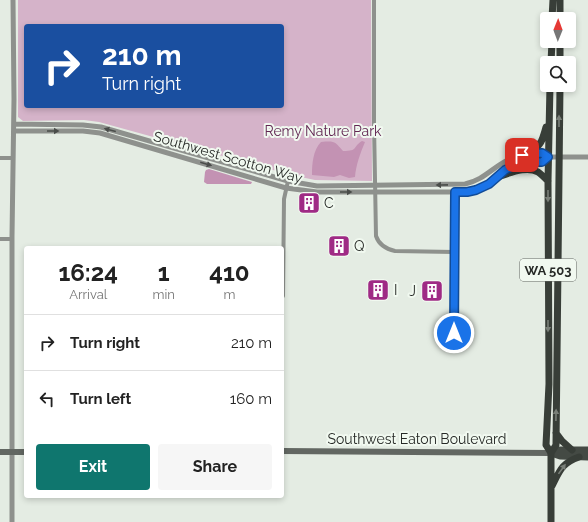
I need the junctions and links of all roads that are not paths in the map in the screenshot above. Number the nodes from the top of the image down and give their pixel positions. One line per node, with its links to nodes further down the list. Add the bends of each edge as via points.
1 (12, 0): 10 (street)
2 (374, 0): 22 (street)
3 (553, 0): 5 (highway)
4 (560, 0): 6 (highway)
5 (552, 12)
6 (560, 12)
7 (550, 92): 9 (highway, WA 503)
8 (560, 92): 15 (highway, WA 503, one-way to 8)
9 (549, 120): 13 (highway, via 542,140); 14 (highway, WA 503)
10 (14, 124): 11 (street); 12 (street, Southwest Scotton Way, one-way to 10, via 111,129 87,125)
11 (14, 131): 12 (street, Southwest Scotton Way, one-way to 12, via 90,131); 17 (street)
12 (130, 138): 20 (street, Southwest Scotton Way); 23 (street, Southwest Scotton Way, one-way to 23)
13 (529, 154): 14 (street, Southwest Scotton Way, via 542,153); 22 (street, Southwest Scotton Way, one-way to 22, via 506,160 485,176 469,183)
14 (548, 157): 15 (street, Southwest Scotton Way); 19 (street, Southwest Scotton Way, via 542,162 526,162 513,166); 21 (highway, WA 503)
15 (559, 157): 18 (street, Southwest Scotton Way); 31 (highway, WA 503, one-way to 15)
16 (0, 158): 17 (street)
17 (13, 158): 27 (street)
18 (588, 158)
19 (497, 177): 21 (highway, via 533,170); 25 (street, Southwest Scotton Way, via 476,190)
20 (288, 181): 22 (street, Southwest Scotton Way, via 317,186); 23 (street)
21 (548, 181): 38 (highway, WA 503, one-way to 38, via 549,384 546,445)
22 (376, 186): 24 (street)
23 (286, 188): 24 (street, Southwest Scotton Way, one-way to 24, via 312,192); 28 (street)
24 (376, 192): 25 (street, Southwest Scotton Way); 29 (street, via 376,236 386,249)
25 (455, 192): 29 (street)
26 (0, 239): 27 (street)
27 (12, 239): 36 (street)
28 (284, 246)
29 (454, 252): 30 (street)
30 (454, 333)
31 (556, 432): 32 (highway); 38 (highway, WA 503, via 556,445)
32 (572, 450): 33 (main road, Southwest Eaton Boulevard); 38 (main road, Southwest Eaton Boulevard)
33 (588, 450)
34 (284, 451): 38 (main road, Southwest Eaton Boulevard)
35 (0, 452): 36 (main road)
36 (13, 452): 37 (main road); 42 (street)
37 (24, 452)
38 (551, 453): 40 (main road, Southwest Eaton Boulevard); 41 (highway, WA 503)
39 (588, 456): 40 (main road, Southwest Eaton Boulevard)
40 (580, 457): 41 (highway, one-way to 40, via 565,463)
41 (551, 488): 43 (highway, WA 503)
42 (12, 522)
43 (551, 522)

